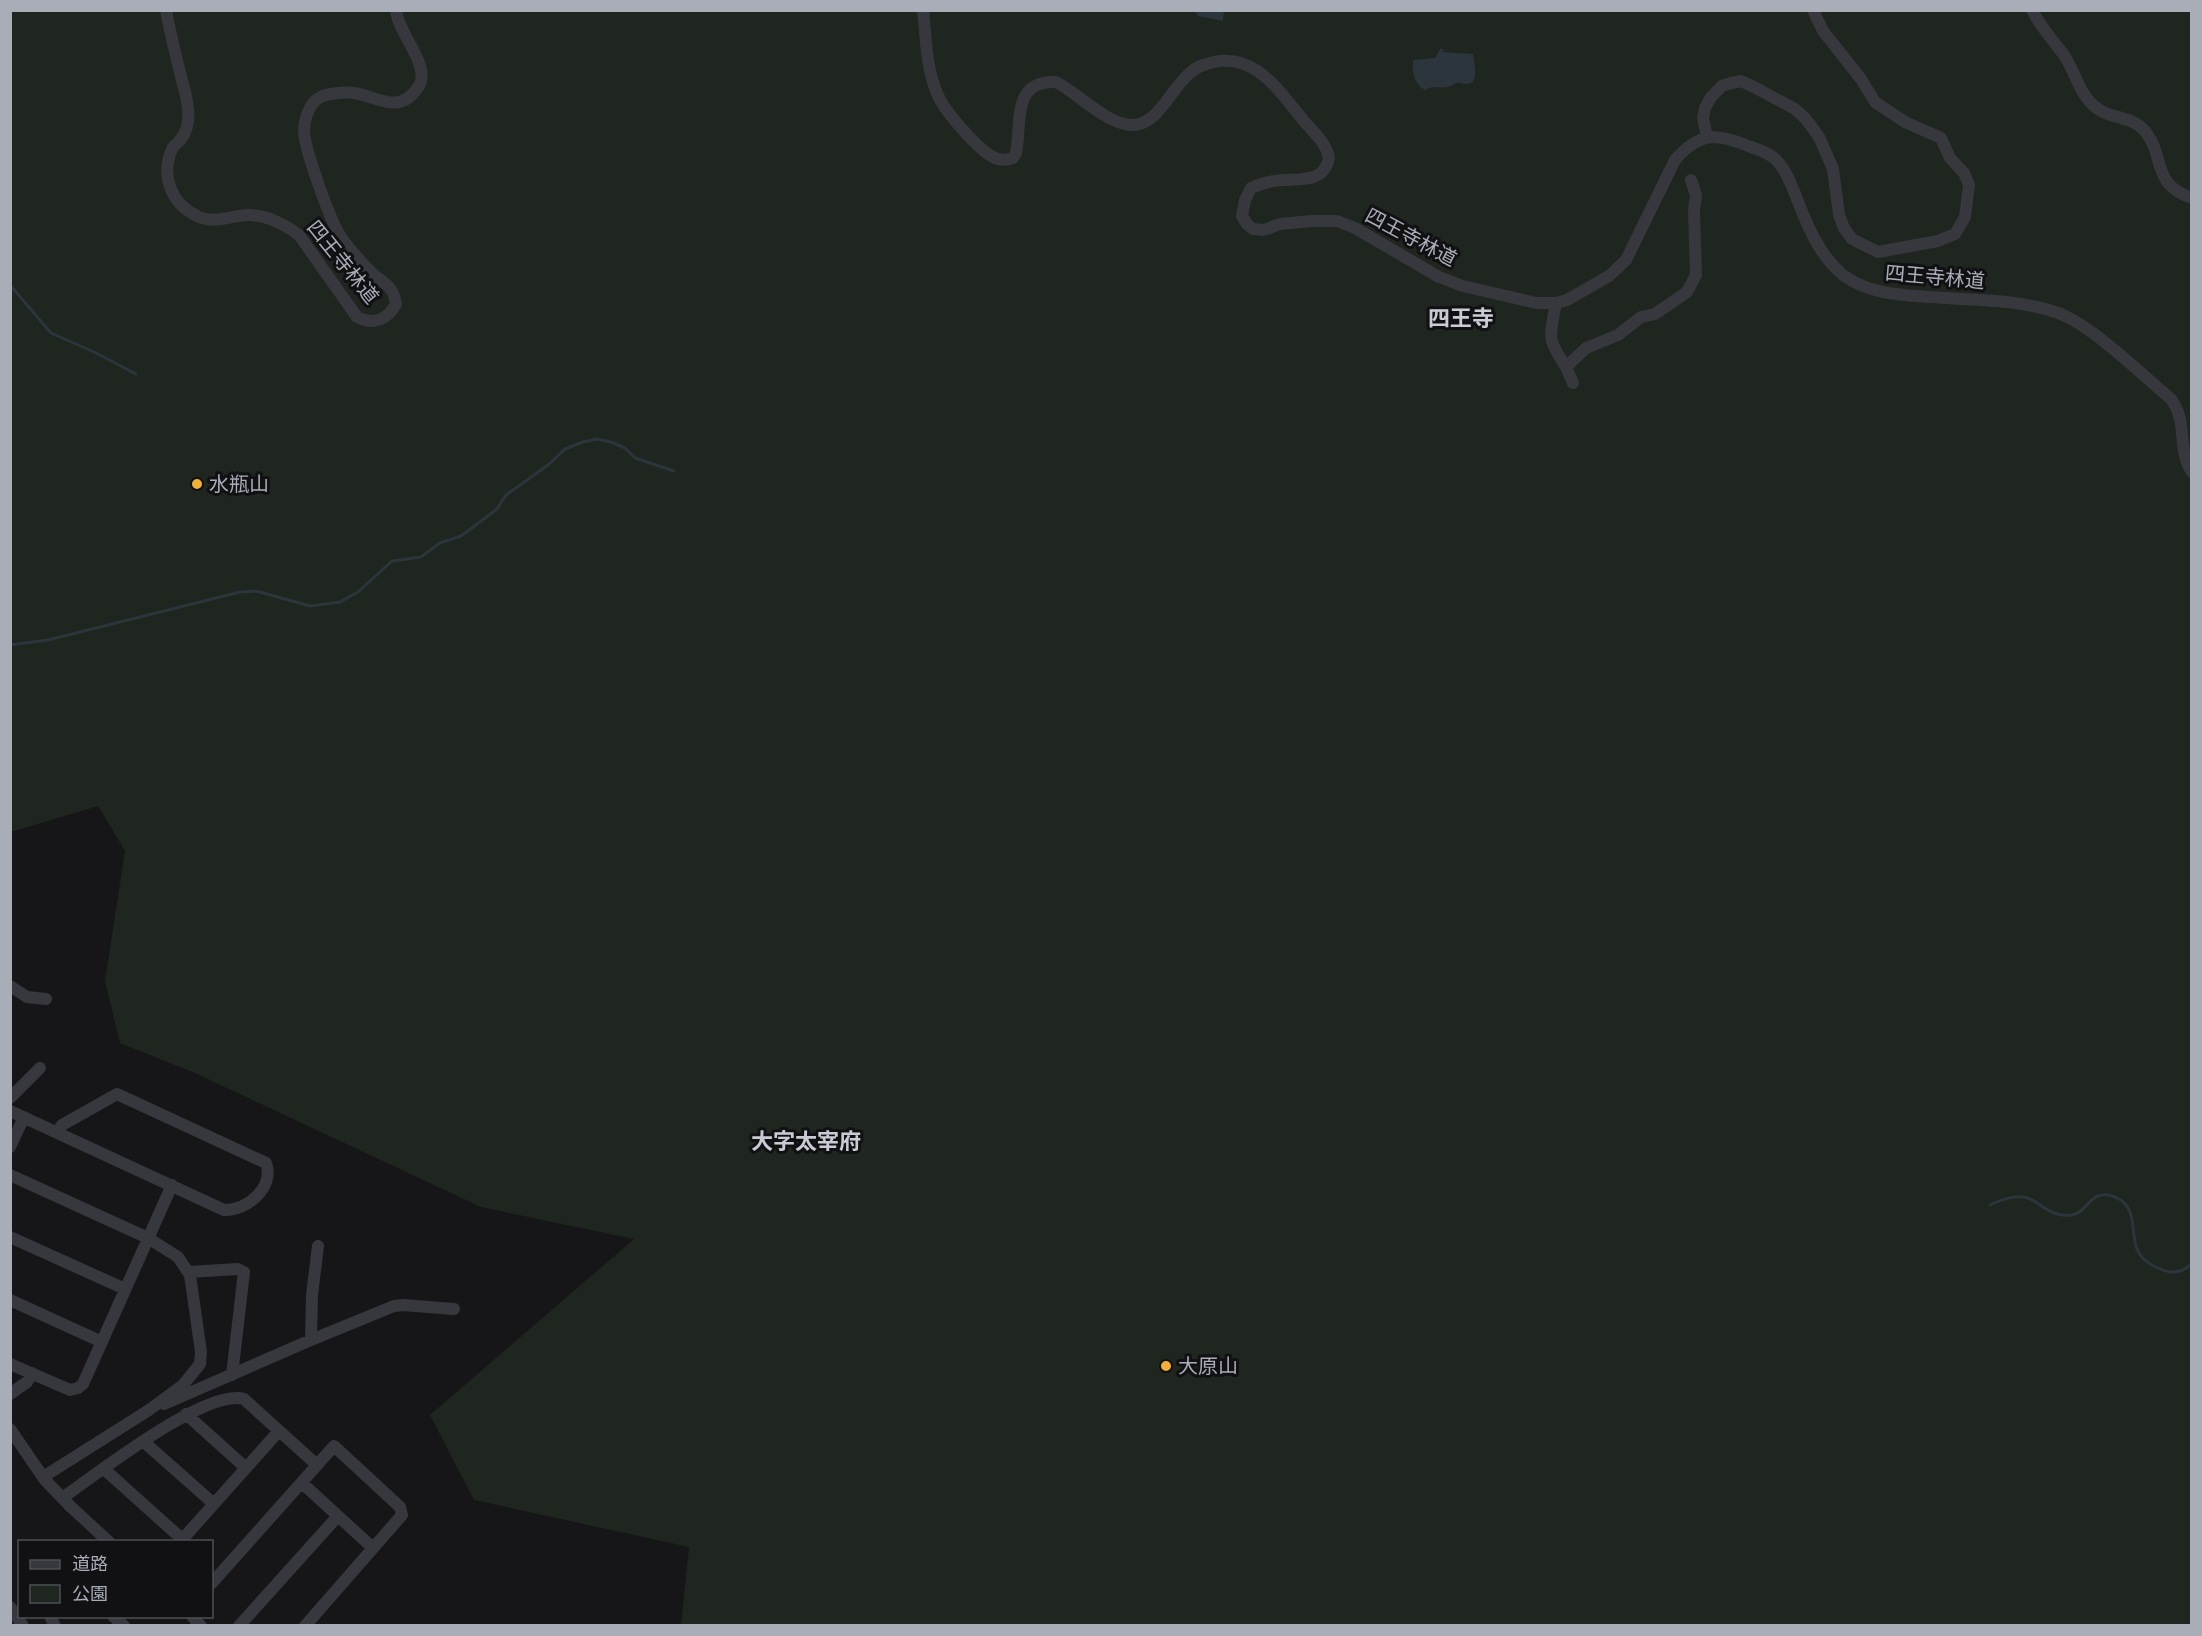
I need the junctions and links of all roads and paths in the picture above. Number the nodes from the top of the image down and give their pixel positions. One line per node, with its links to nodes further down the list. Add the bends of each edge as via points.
1 (166, 10): 2 (street, 四王寺林道, via 188,107 188,126 173,147 168,166 168,188 189,212 202,218 259,216 292,230 357,317 376,322 391,314 396,304 392,291 338,233 304,130 310,108 325,95 353,93 390,103 404,101 417,88 423,78 421,66 397,20)
2 (396, 10)
3 (923, 10): 9 (street, 四王寺林道, via 927,53 937,94 985,152 1006,161 1017,153 1020,104 1038,84 1056,82 1110,118 1132,125 1158,113 1180,82 1197,68 1219,62 1245,64 1272,83 1322,142 1329,158 1324,172 1315,177 1276,180 1251,188 1242,216 1253,229 1336,221 1462,286 1536,303)
4 (1812, 10): 6 (street, via 1875,102 1905,122 1941,138 1950,158 1964,173 1969,185 1965,217 1954,234 1938,241 1878,252 1852,238 1839,215 1833,169 1819,137 1795,109 1741,81 1722,86 1711,97 1703,118)
5 (2032, 10): 8 (street, via 2086,97 2103,113 2142,128 2149,136 2168,185)
6 (1707, 137): 9 (street, 四王寺林道, via 1690,145 1675,160 1626,260 1610,276); 12 (street, 四王寺林道, via 1730,138 1778,162 1818,247 1836,268 1862,285 1891,294 2015,303 2057,312 2079,324 2171,399 2182,424 2183,450)
7 (1691, 180): 10 (street, via 1696,201 1696,275 1687,292 1655,314 1641,317 1618,334 1586,348)
8 (2192, 198)
9 (1556, 303): 10 (street, via 1550,337)
10 (1566, 366): 11 (street)
11 (1573, 382)
12 (2192, 472)
13 (10, 986): 14 (street, via 27,998)
14 (46, 999)
15 (40, 1068): 16 (street)
16 (10, 1098)
17 (10, 1111): 18 (street)
18 (24, 1117): 19 (street); 20 (street)
19 (57, 1132): 22 (street); 22 (street, via 62,1125 117,1094 266,1163 268,1170 260,1193 231,1210)
20 (10, 1147)
21 (10, 1175): 24 (street)
22 (172, 1185): 24 (street)
23 (10, 1237): 27 (street)
24 (148, 1238): 26 (street, via 171,1251); 27 (street)
25 (318, 1246): 30 (street)
26 (188, 1272): 34 (street, via 244,1272); 36 (street, via 200,1364 183,1384)
27 (125, 1289): 31 (street)
28 (10, 1300): 31 (street)
29 (454, 1309): 30 (street, via 394,1306)
30 (310, 1340): 34 (street)
31 (102, 1342): 33 (street, via 78,1388 70,1390)
32 (10, 1364): 33 (street)
33 (32, 1373): 35 (street, via 27,1382)
34 (232, 1375): 36 (street)
35 (10, 1394)
36 (149, 1410): 44 (street)
37 (186, 1414): 39 (street, via 222,1399 238,1397); 40 (street); 42 (street)
38 (10, 1429): 44 (street)
39 (279, 1431): 41 (street); 42 (street)
40 (144, 1442): 43 (street); 46 (street)
41 (317, 1466): 45 (street); 51 (street, via 334,1446 400,1507 402,1515)
42 (246, 1468): 46 (street)
43 (104, 1469): 47 (street); 50 (street)
44 (43, 1477): 47 (street)
45 (302, 1483): 48 (street); 52 (street)
46 (214, 1504): 50 (street)
47 (64, 1506): 49 (street)
48 (338, 1516): 51 (street); 55 (street)
49 (106, 1540)
50 (181, 1540)
51 (373, 1548): 56 (street)
52 (213, 1582)
53 (10, 1608): 54 (street)
54 (23, 1626)
55 (238, 1626)
56 (305, 1626)

